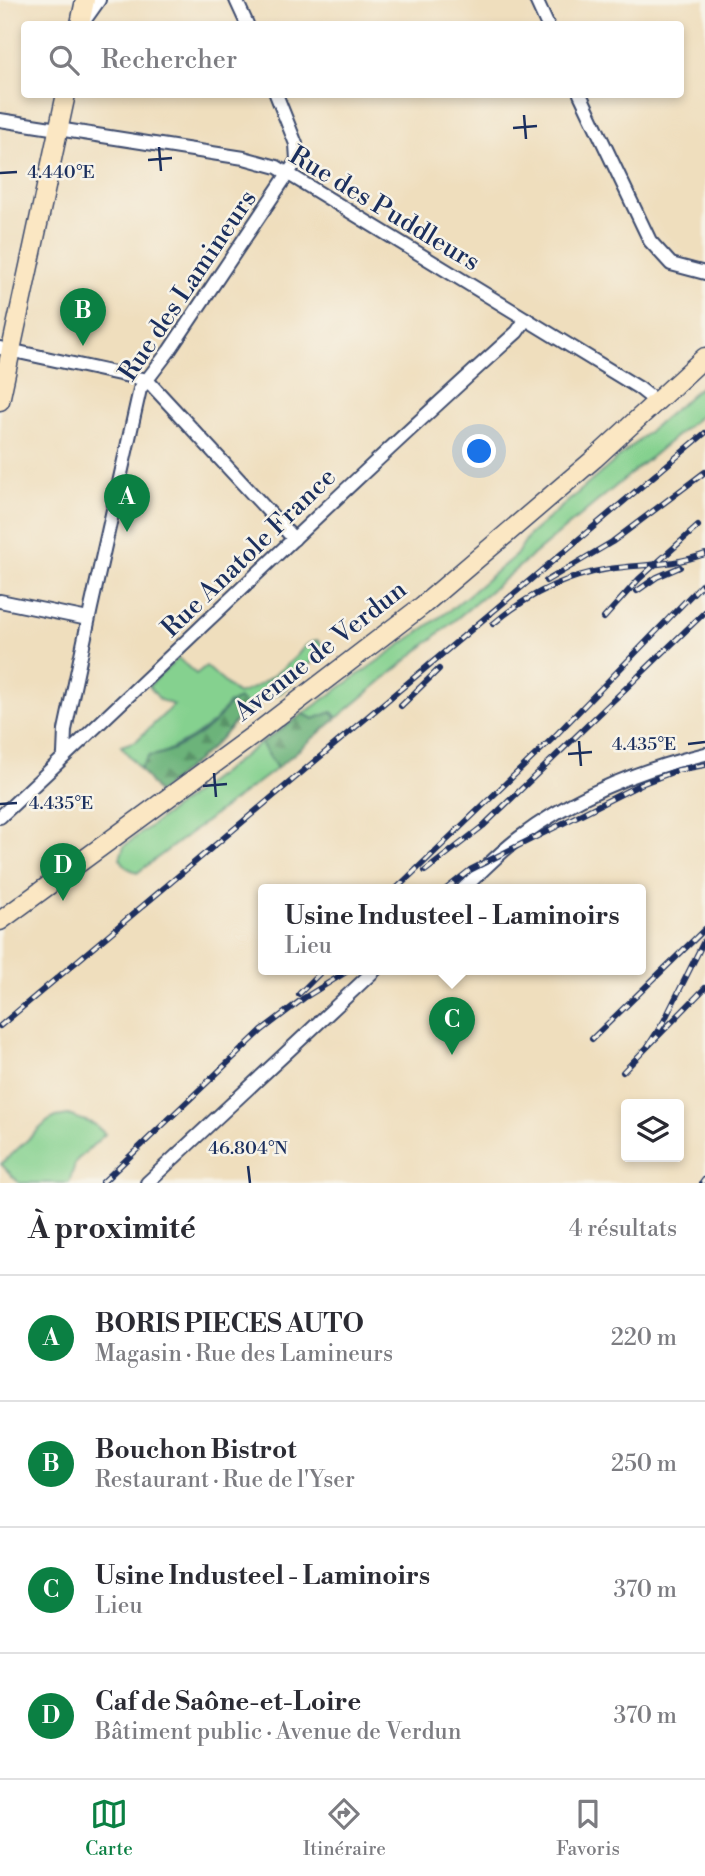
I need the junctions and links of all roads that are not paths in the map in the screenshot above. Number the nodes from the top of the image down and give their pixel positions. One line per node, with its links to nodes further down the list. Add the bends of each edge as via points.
1 (85, 0): 5 (main road)
2 (99, 0): 6 (street)
3 (236, 0): 7 (street)
4 (536, 0): 8 (street)
5 (82, 21)
6 (83, 21)
7 (246, 21)
8 (546, 21)
9 (65, 98): 13 (main road)
10 (277, 98): 14 (street, via 298,153)
11 (582, 98): 15 (street, via 650,241 671,264)
12 (0, 120): 13 (street, Rue des Puddleurs)
13 (59, 128): 14 (street, Rue des Puddleurs, via 244,158); 17 (main road)
14 (289, 174): 16 (street, Rue des Puddleurs); 20 (street, Rue des Lamineurs)
15 (705, 273)
16 (526, 319): 22 (street, Rue des Puddleurs); 23 (street, Rue Anatole France)
17 (5, 349): 20 (street); 21 (main road)
18 (705, 357): 22 (main road, Avenue de Verdun)
19 (705, 367): 22 (main road, Avenue de Verdun)
20 (146, 380): 23 (street); 25 (street, Rue des Lamineurs, via 137,398)
21 (0, 401)
22 (658, 403): 30 (main road, Avenue de Verdun, via 422,606)
23 (294, 539): 26 (street, Rue Anatole France)
24 (0, 601): 25 (street)
25 (88, 619): 26 (street, Rue des Lamineurs)
26 (64, 754): 28 (street, Rue Anatole France)
27 (705, 754): 29 (street, via 611,784 563,807 519,838)
28 (0, 817)
29 (468, 884)
30 (0, 920)
31 (370, 975): 32 (street)
32 (148, 1183)

